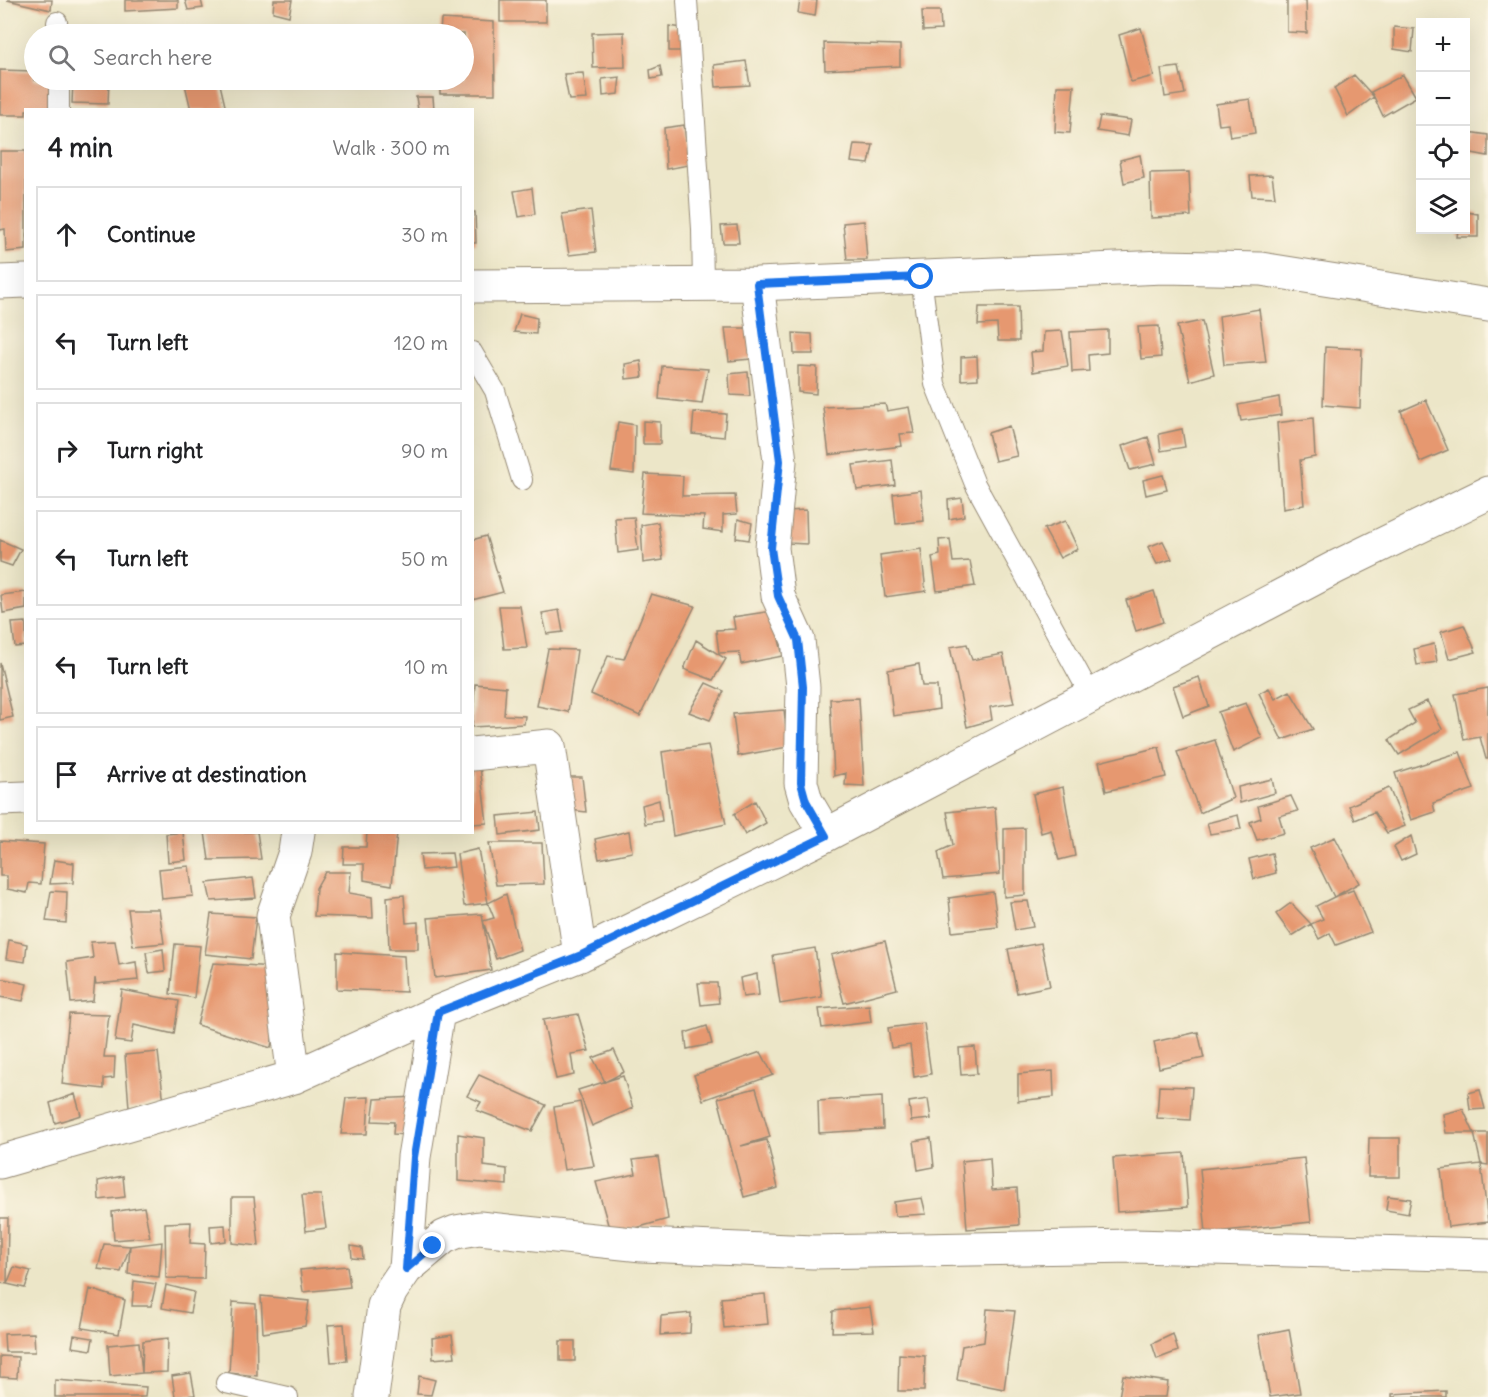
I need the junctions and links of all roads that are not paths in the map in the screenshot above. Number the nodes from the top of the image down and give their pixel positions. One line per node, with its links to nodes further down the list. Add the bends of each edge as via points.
1 (687, 0): 7 (lane)
2 (59, 90): 3 (lane)
3 (59, 108)
4 (921, 277): 8 (street); 10 (street, via 1231,267); 14 (lane, via 935,384 975,484)
5 (24, 281): 6 (street)
6 (0, 282)
7 (703, 284): 8 (street); 9 (street)
8 (757, 284): 19 (street, via 780,461 771,548 778,596 798,640 803,687 801,783 806,801)
9 (474, 286)
10 (1488, 305)
11 (474, 354): 12 (lane, via 495,391)
12 (522, 480)
13 (1488, 493): 14 (street, via 1335,567)
14 (1091, 696): 19 (street)
15 (474, 754): 20 (street, via 549,746)
16 (24, 798): 17 (street)
17 (0, 799)
18 (298, 834): 22 (street, via 273,916)
19 (826, 836): 20 (street)
20 (579, 956): 21 (street)
21 (438, 1012): 22 (street); 25 (street, via 414,1157)
22 (294, 1077): 23 (street)
23 (0, 1162)
24 (1488, 1255): 25 (street, via 1132,1246 813,1252 642,1245 479,1228 444,1237)
25 (406, 1269): 28 (street, via 384,1306)
26 (226, 1383): 27 (lane)
27 (288, 1397)
28 (372, 1397)

